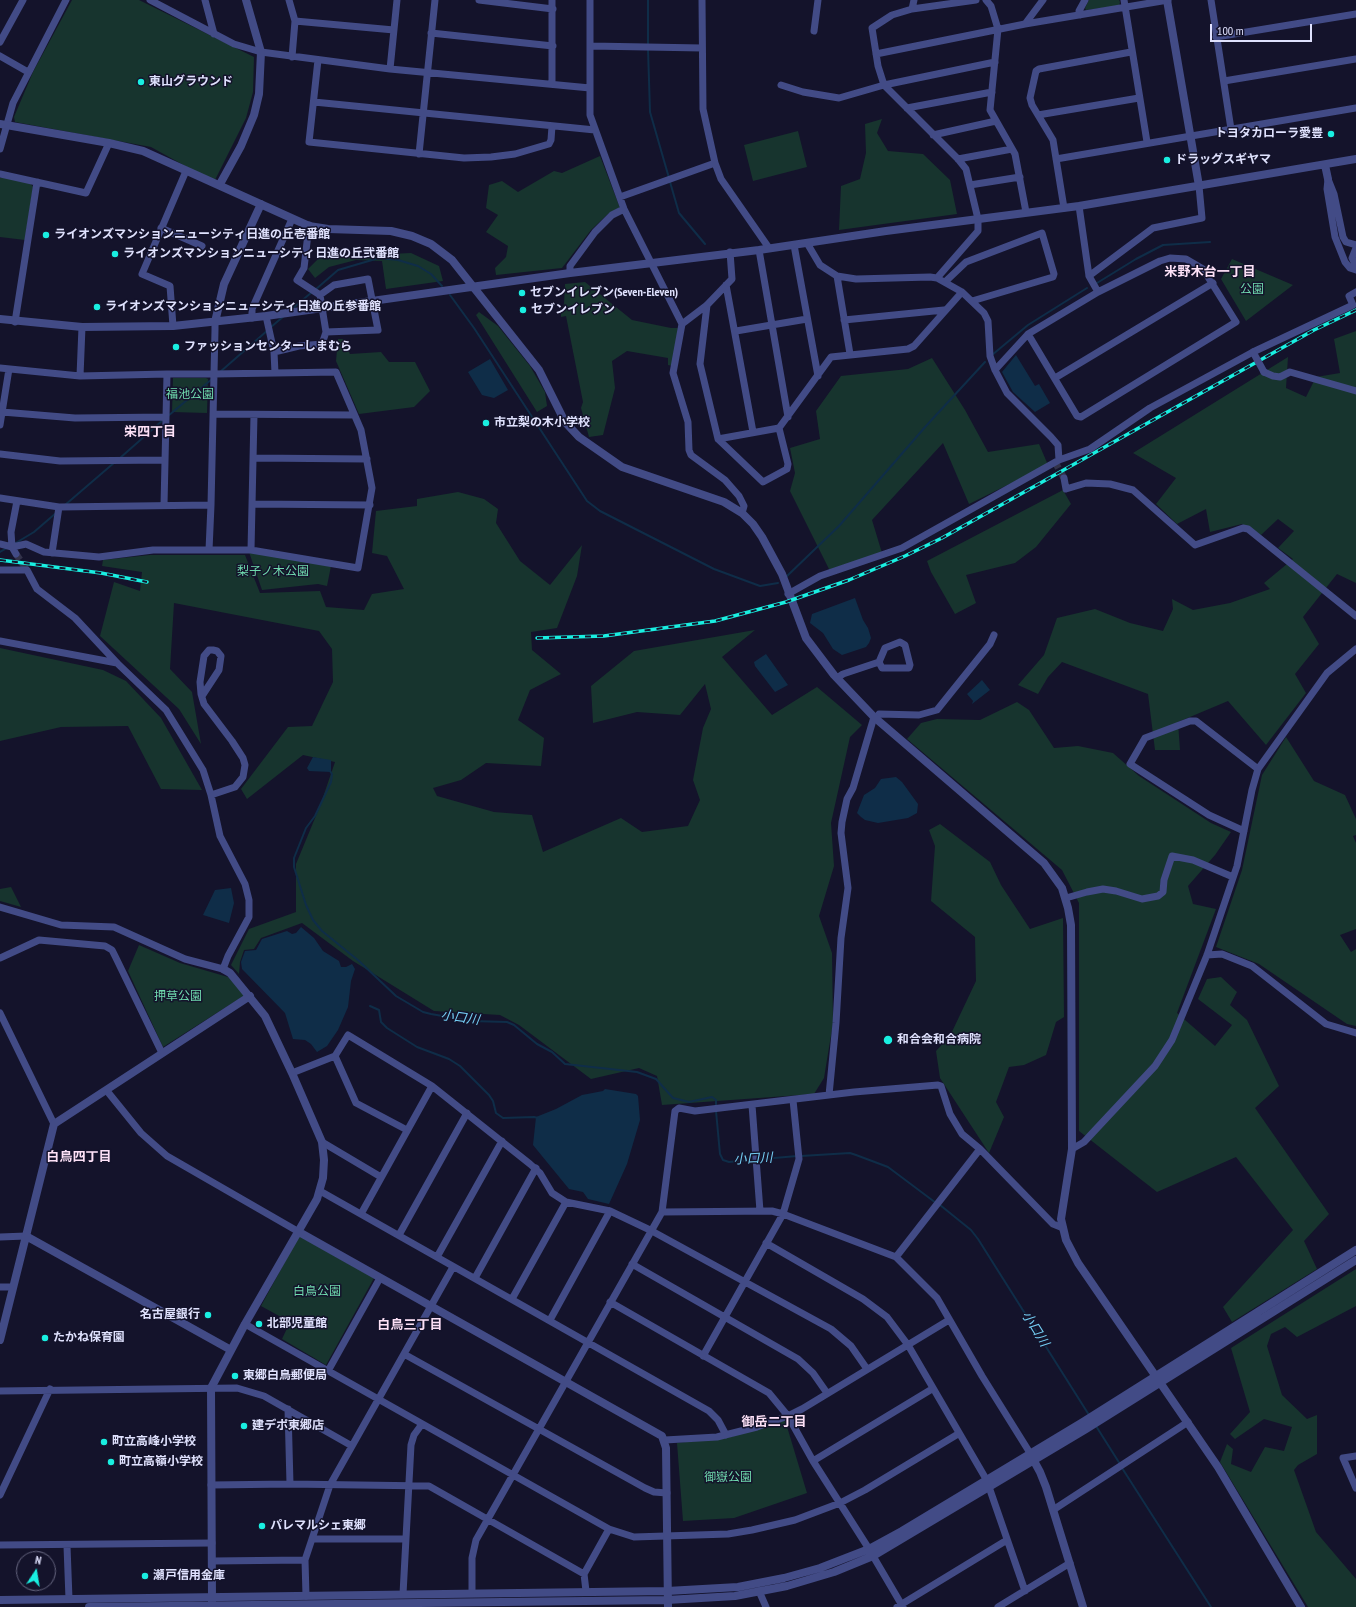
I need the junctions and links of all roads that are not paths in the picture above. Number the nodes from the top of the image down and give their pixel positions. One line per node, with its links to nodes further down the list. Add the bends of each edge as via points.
1 (23, 0): 36 (street)
2 (66, 0): 49 (street)
3 (150, 0): 34 (street)
4 (205, 0): 34 (street)
5 (246, 0): 40 (street)
6 (288, 0): 28 (street)
7 (397, 0): 31 (street)
8 (435, 0): 33 (street)
9 (480, 0): 23 (street)
10 (552, 0): 23 (street)
11 (590, 0): 38 (street)
12 (702, 0): 39 (street)
13 (818, 0): 32 (street)
14 (914, 0): 25 (street)
15 (976, 0): 22 (street)
16 (986, 0): 30 (street, via 991,6)
17 (1043, 0): 29 (street)
18 (1084, 0): 27 (street)
19 (1124, 0): 24 (street)
20 (1168, 0): 24 (street); 69 (street)
21 (1211, 0): 35 (street)
22 (950, 1): 25 (street)
23 (552, 8): 37 (street)
24 (1125, 8): 27 (street); 41 (street)
25 (912, 9): 42 (street, via 892,15 873,26)
26 (1356, 14): 35 (street)
27 (1080, 15): 29 (street)
28 (294, 21): 31 (street); 44 (street)
29 (1025, 24): 30 (street)
30 (998, 29): 42 (street); 47 (street)
31 (394, 30): 48 (street)
32 (814, 30)
33 (431, 33): 37 (street); 50 (street)
34 (214, 34): 40 (street, via 234,44)
35 (1216, 37): 51 (street)
36 (0, 42)
37 (553, 46): 52 (street)
38 (591, 46): 39 (street); 55 (street)
39 (702, 48): 78 (street, via 702,109)
40 (261, 52): 44 (street); 85 (street, via 259,94 254,115 241,146)
41 (1131, 52): 57 (street); 62 (street, via 1039,69 1035,74 1030,98)
42 (876, 54): 54 (street)
43 (0, 56): 49 (street)
44 (292, 57): 45 (street)
45 (318, 60): 48 (street); 58 (street)
46 (1356, 60): 51 (street)
47 (995, 62): 54 (street); 56 (street)
48 (390, 69): 50 (street)
49 (28, 72): 64 (street)
50 (428, 72): 52 (street); 61 (street)
51 (1224, 81): 66 (street)
52 (552, 84): 55 (street)
53 (781, 85): 54 (street, via 803,92 839,98)
54 (884, 85): 59 (street)
55 (590, 88): 67 (street, via 590,115)
56 (992, 92): 59 (street); 63 (street, via 990,110)
57 (1139, 98): 62 (street); 70 (street)
58 (314, 102): 61 (street); 74 (street, via 309,142)
59 (907, 108): 68 (street)
60 (1356, 108): 66 (street)
61 (423, 114): 65 (street); 74 (street)
62 (1038, 115): 75 (street, via 1053,140)
63 (996, 121): 68 (street); 73 (street)
64 (3, 125): 71 (street); 72 (street)
65 (552, 126): 67 (street); 74 (street, via 549,144 515,154 464,158)
66 (1231, 129): 69 (street)
67 (596, 130): 88 (street)
68 (933, 135): 76 (street)
69 (1190, 135): 70 (street); 87 (street)
70 (1147, 142): 75 (street)
71 (109, 143): 80 (street, via 143,151); 84 (street, via 86,193)
72 (0, 148)
73 (1012, 148): 76 (street); 82 (street)
74 (419, 154)
75 (1056, 158): 91 (street)
76 (958, 159): 86 (street, via 966,170)
77 (1356, 159): 79 (street)
78 (715, 163): 88 (street); 102 (street, via 721,179)
79 (1325, 165): 83 (street); 87 (street)
80 (186, 170): 85 (street); 97 (street)
81 (0, 174): 84 (street)
82 (1020, 177): 86 (street); 93 (street)
83 (1328, 179): 100 (street, via 1334,194 1343,237 1346,242); 108 (street, via 1327,189 1335,237 1345,262)
84 (37, 182): 131 (street)
85 (220, 184): 89 (street)
86 (970, 185): 95 (street)
87 (1199, 186): 90 (street); 111 (street, via 1202,218 1153,228)
88 (620, 197): 92 (street)
89 (261, 204): 94 (street); 132 (street, via 224,284)
90 (1079, 206): 91 (street); 111 (street)
91 (1064, 208): 93 (street)
92 (624, 209): 106 (street); 109 (street, via 612,215 595,232 570,266)
93 (1026, 212): 95 (street)
94 (292, 219): 96 (street); 127 (street, via 252,309)
95 (978, 219): 98 (street); 112 (street, via 978,231)
96 (309, 225): 116 (street, via 328,229 391,231 412,236 441,251 452,260); 120 (street, via 304,268 297,280)
97 (161, 228): 101 (street); 135 (street, via 142,274 170,286)
98 (807, 243): 99 (street); 110 (street, via 820,265)
99 (794, 245): 102 (street); 129 (street)
100 (1356, 245)
101 (202, 246)
102 (769, 248): 104 (street)
103 (1356, 248): 107 (street, via 1352,258)
104 (759, 250): 105 (street); 134 (street)
105 (730, 252): 106 (street); 115 (street, via 733,276)
106 (652, 263): 109 (street); 133 (street)
107 (1356, 266)
108 (1356, 270)
109 (570, 273): 116 (street)
110 (837, 276): 112 (street, via 856,279); 130 (street)
111 (1089, 276): 118 (street)
112 (937, 278): 113 (street)
113 (945, 282): 117 (street); 122 (street, via 966,262 1042,233 1053,276)
114 (1213, 283): 118 (street, via 1195,263 1182,258 1170,258 1160,260); 151 (street); 151 (street, via 1236,322 1081,417 1077,416)
115 (726, 285): 123 (street); 137 (street)
116 (473, 287): 121 (street); 176 (street, via 539,370 564,422 579,437 622,467 724,502)
117 (962, 292): 122 (street); 125 (street)
118 (1098, 292): 139 (street)
119 (1356, 292): 141 (street, via 1349,296 1352,305)
120 (320, 295): 121 (street, via 334,285 368,279); 124 (street)
121 (373, 301): 124 (street); 138 (street, via 378,330)
122 (972, 301): 145 (street, via 988,321 990,356)
123 (707, 305): 133 (street); 162 (street, via 700,364)
124 (322, 308): 126 (street); 138 (street)
125 (944, 310): 130 (street); 142 (street, via 914,346 908,349)
126 (266, 316): 127 (street); 140 (street)
127 (252, 318): 132 (street)
128 (0, 319): 131 (street)
129 (808, 319): 134 (street); 150 (street)
130 (844, 320): 142 (street)
131 (15, 322): 136 (street)
132 (216, 322): 135 (street); 148 (street)
133 (682, 324): 176 (street, via 673,373 688,422 689,450 691,455 725,480 739,496 744,506)
134 (771, 325): 137 (street); 158 (street)
135 (173, 326): 136 (street)
136 (82, 327): 149 (street)
137 (736, 331): 161 (street)
138 (326, 332): 140 (street, via 322,344)
139 (1028, 334): 145 (street); 151 (street)
140 (274, 352): 146 (street)
141 (1253, 352): 152 (street, bridge, via 1264,372 1273,376 1280,377 1290,372); 167 (street, via 1150,408 1090,448)
142 (850, 354): 150 (street, via 832,356)
143 (0, 368): 144 (street)
144 (8, 369): 149 (street); 153 (street)
145 (994, 370): 167 (street, via 1007,393 1058,445)
146 (275, 373): 148 (street); 156 (street, via 336,372)
147 (167, 374): 148 (street); 149 (street); 157 (street)
148 (214, 374): 154 (street)
149 (80, 376)
150 (818, 376): 158 (street)
151 (1055, 378)
152 (1356, 391)
153 (2, 412): 157 (street, via 75,418); 159 (street)
154 (213, 414): 155 (street); 173 (street)
155 (254, 415): 156 (street); 164 (street)
156 (354, 415): 165 (street, via 361,430)
157 (166, 417): 166 (street)
158 (788, 417): 160 (street)
159 (0, 425)
160 (779, 428): 161 (street); 162 (street, via 787,469 763,482)
161 (753, 432): 162 (street)
162 (718, 439)
163 (0, 454): 166 (street, via 60,461)
164 (254, 458): 165 (street); 171 (street)
165 (367, 459): 172 (street, via 372,488)
166 (165, 460): 174 (street)
167 (1059, 460): 184 (street, via 902,548 820,576)
168 (1064, 478): 185 (street, via 1066,489 1086,482 1110,484 1133,490 1195,546 1243,528 1248,529)
169 (0, 498): 170 (street)
170 (17, 500): 175 (street); 178 (street, via 11,532)
171 (252, 504): 172 (street); 180 (street)
172 (370, 504): 180 (street, via 358,568)
173 (211, 505): 174 (street); 179 (street)
174 (164, 506): 175 (street)
175 (59, 507): 181 (street)
176 (742, 513): 184 (street, via 762,537 782,574)
177 (0, 544): 178 (street)
178 (12, 547): 181 (street, via 26,544); 182 (street)
179 (209, 550): 180 (street); 181 (street, via 153,550 100,557)
180 (251, 550)
181 (52, 553)
182 (16, 554)
183 (0, 570): 190 (street, via 27,570 37,589 75,618)
184 (788, 594): 191 (street, via 806,638)
185 (1356, 616)
186 (994, 635): 193 (street, via 990,644 936,710 919,715 879,714)
187 (0, 641): 190 (street)
188 (1356, 649): 194 (street, via 1327,673)
189 (879, 662): 189 (street, via 885,648 902,642 910,665 909,668 882,668); 191 (street)
190 (117, 663): 195 (street, via 166,710 204,770)
191 (837, 678): 193 (street)
192 (202, 696): 192 (street, via 200,682 204,656 209,650 213,650 221,656 219,670); 195 (street, via 204,704 232,741 245,765 243,776 235,787)
193 (875, 717): 198 (street, via 1044,863 1058,880); 211 (street, via 847,799 840,833 848,888 841,938)
194 (1258, 769): 196 (street); 196 (street, via 1196,721 1145,738 1130,764 1209,815)
195 (211, 795): 202 (street, via 220,836 245,884 250,900 249,917)
196 (1244, 831): 197 (street)
197 (1234, 877): 198 (street, via 1193,860 1172,856 1163,892 1158,896 1142,899 1116,891 1094,890); 200 (street)
198 (1066, 898): 220 (street, via 1071,925)
199 (0, 907): 202 (street, via 61,925 114,927 185,959)
200 (1207, 955): 205 (street, via 1222,954 1252,966 1326,1024); 220 (street, via 1172,1040 1155,1066 1084,1142)
201 (0, 958): 206 (street, via 39,940 105,946 112,950)
202 (223, 969): 203 (street, via 230,973)
203 (250, 996): 206 (street); 208 (street, via 265,1016)
204 (0, 1013): 215 (street)
205 (1356, 1033)
206 (162, 1053): 210 (street)
207 (335, 1056): 208 (street); 209 (street, via 348,1035); 216 (street, via 356,1103)
208 (292, 1073): 218 (street)
209 (432, 1086): 214 (street); 216 (street)
210 (107, 1091): 215 (street); 232 (street, via 141,1133 167,1156)
211 (829, 1096): 212 (street); 219 (street, via 938,1084 941,1086 950,1114 962,1134)
212 (793, 1100): 213 (street); 229 (street, via 799,1156)
213 (752, 1105): 226 (street); 227 (street, via 675,1110)
214 (467, 1113): 217 (street); 233 (street)
215 (54, 1124): 234 (street)
216 (407, 1130): 222 (street)
217 (502, 1141): 221 (street); 238 (street)
218 (322, 1142): 222 (street); 223 (street, via 324,1160)
219 (980, 1149): 230 (street, via 1053,1224); 239 (street)
220 (1072, 1149): 230 (street, via 1061,1210)
221 (536, 1168): 224 (street, via 552,1193); 244 (street)
222 (381, 1177): 228 (street)
223 (320, 1191): 228 (street); 232 (street)
224 (566, 1202): 225 (street); 248 (street)
225 (610, 1211): 231 (street); 252 (street)
226 (760, 1211): 227 (street); 229 (street)
227 (662, 1212): 231 (street)
228 (361, 1214): 233 (street)
229 (783, 1214): 236 (street); 239 (street)
230 (1062, 1228): 263 (street, via 1078,1263)
231 (650, 1230): 241 (street); 245 (street)
232 (299, 1232): 243 (street); 254 (street)
233 (399, 1235): 238 (street)
234 (26, 1236): 235 (street); 247 (street); 258 (street)
235 (0, 1237)
236 (766, 1243): 245 (street); 257 (street, via 879,1310)
237 (1356, 1250): 263 (street, via 1223,1333)
238 (437, 1257): 242 (street)
239 (896, 1257): 253 (street, via 937,1298)
240 (1356, 1260): 263 (street)
241 (632, 1264): 249 (street); 251 (street)
242 (454, 1266): 244 (street); 250 (street)
243 (380, 1278): 250 (street); 262 (street)
244 (475, 1278): 248 (street)
245 (745, 1281): 251 (street); 261 (street, via 838,1333 856,1350)
246 (0, 1287): 247 (street)
247 (13, 1287): 255 (street)
248 (512, 1299): 252 (street)
249 (610, 1302): 256 (street); 260 (street)
250 (430, 1306): 259 (street); 264 (street)
251 (725, 1319): 260 (street); 269 (street, via 798,1360 813,1373)
252 (550, 1320): 256 (street)
253 (949, 1320): 257 (street); 281 (street)
254 (246, 1324): 258 (street); 262 (street)
255 (0, 1340)
256 (588, 1342): 264 (street); 278 (street, via 709,1411 718,1420)
257 (908, 1345): 261 (street); 266 (street)
258 (231, 1350): 265 (street)
259 (404, 1354): 270 (street); 276 (street)
260 (704, 1356): 272 (street, via 769,1393)
261 (867, 1369): 269 (street)
262 (328, 1371): 270 (street)
263 (1158, 1380): 273 (street); 275 (street)
264 (565, 1382): 276 (street); 279 (street)
265 (211, 1388): 267 (street); 271 (street, via 251,1391); 288 (street)
266 (932, 1389): 277 (street); 283 (street)
267 (50, 1390): 268 (street); 293 (street)
268 (0, 1391)
269 (828, 1393): 272 (street)
270 (378, 1399): 274 (street); 280 (street)
271 (288, 1409): 280 (street); 287 (street)
272 (788, 1416): 278 (street); 283 (street)
273 (1188, 1422): 295 (street); 330 (street, via 1218,1467)
274 (422, 1424): 285 (street); 290 (street, via 414,1435 411,1446)
275 (1085, 1426): 281 (street); 284 (street)
276 (538, 1430): 285 (street); 292 (street, via 644,1488)
277 (958, 1434): 286 (street); 294 (street)
278 (726, 1435): 279 (street)
279 (665, 1440): 292 (street)
280 (352, 1446): 289 (street)
281 (1030, 1453): 286 (street)
282 (1356, 1456): 291 (street, via 1343,1458)
283 (813, 1461): 294 (street)
284 (1034, 1461): 286 (street); 295 (street)
285 (512, 1475): 296 (street); 297 (street)
286 (987, 1483): 301 (street); 305 (street)
287 (290, 1484): 288 (street); 289 (street)
288 (211, 1485): 302 (street)
289 (330, 1485): 290 (street); 299 (street)
290 (408, 1485): 296 (street, via 432,1487); 300 (street)
291 (1356, 1488)
292 (667, 1493): 298 (street)
293 (0, 1495)
294 (840, 1503): 298 (street, via 795,1520 752,1530 710,1536); 305 (street)
295 (1053, 1510): 308 (street)
296 (487, 1519): 309 (street); 314 (street, via 473,1549)
297 (609, 1529): 298 (street, via 634,1537); 309 (street)
298 (667, 1538): 310 (street)
299 (312, 1539): 300 (street); 306 (street)
300 (404, 1539): 315 (street)
301 (1007, 1540): 312 (street); 325 (street)
302 (212, 1543): 304 (street); 307 (street)
303 (0, 1545): 304 (street)
304 (67, 1546): 318 (street)
305 (871, 1553): 310 (street, via 759,1584); 311 (street, via 816,1577); 325 (street)
306 (305, 1560): 307 (street); 316 (street)
307 (212, 1561): 317 (street)
308 (1070, 1563): 312 (street); 329 (street)
309 (584, 1574): 313 (street)
310 (667, 1591): 313 (street); 322 (street)
311 (759, 1591): 322 (street); 327 (street)
312 (1024, 1591): 328 (street)
313 (586, 1592): 314 (street)
314 (472, 1593): 315 (street)
315 (402, 1594): 316 (street)
316 (306, 1596): 317 (street)
317 (212, 1597): 318 (street); 324 (street)
318 (68, 1599): 319 (street)
319 (0, 1600)
320 (480, 1604): 321 (street); 323 (street)
321 (585, 1604): 322 (street)
322 (667, 1604)
323 (397, 1605): 324 (street)
324 (212, 1606): 326 (street)
325 (901, 1606)
326 (89, 1607)
327 (766, 1607)
328 (998, 1607)
329 (1083, 1607)
330 (1301, 1607)

